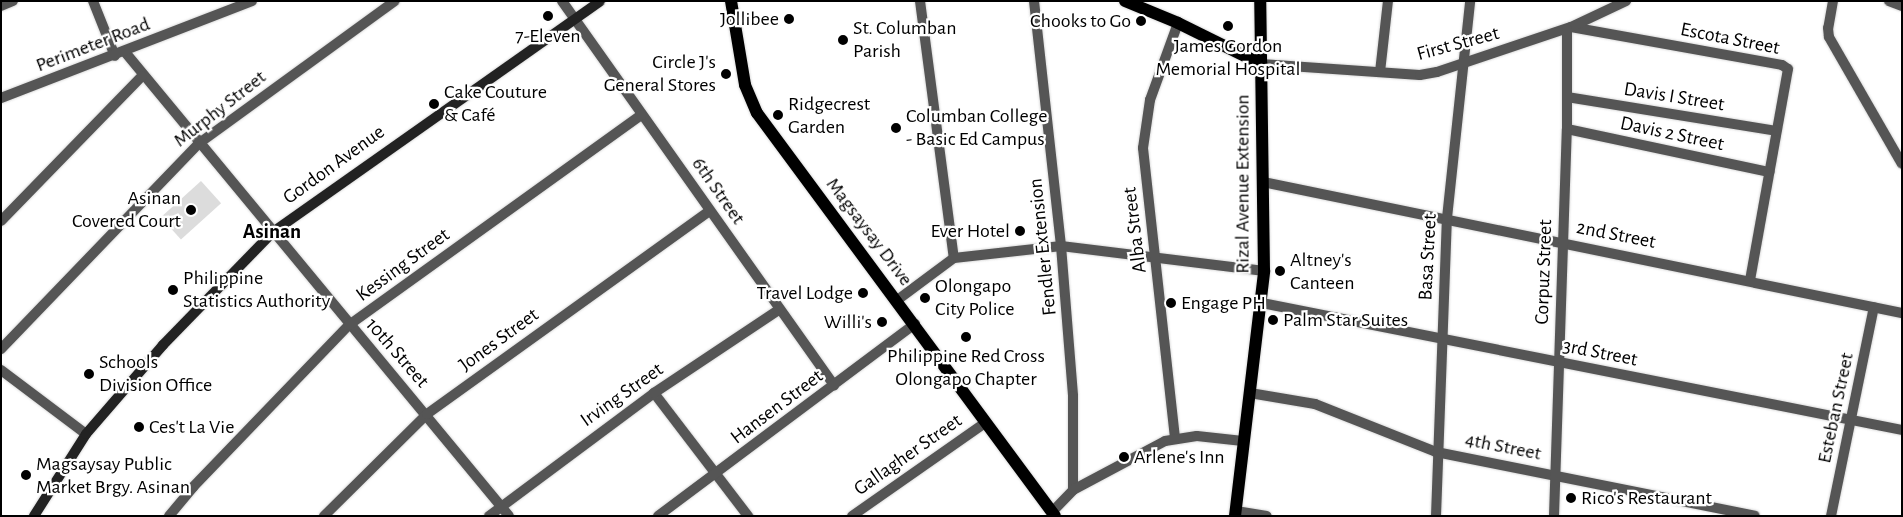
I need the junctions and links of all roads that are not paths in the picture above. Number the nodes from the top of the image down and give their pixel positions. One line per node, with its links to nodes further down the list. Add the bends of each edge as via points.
1 (13, 1): 17 (street)
2 (93, 1): 22 (street, 10th Street)
3 (252, 1): 22 (street, Perimeter Road)
4 (395, 1): 32 (street, Murphy Street)
5 (562, 1): 19 (street, 6th Street)
6 (600, 1): 19 (main road, Gordon Avenue)
7 (731, 1): 46 (main road, Magsaysay Drive, via 745,85 757,113)
8 (920, 1): 43 (street)
9 (1034, 1): 41 (street, Fendler Extension)
10 (1125, 1): 20 (main road)
11 (1260, 1): 23 (main road, Rizal Avenue Extension)
12 (1388, 1): 25 (street)
13 (1470, 1): 24 (street, Basa Street)
14 (1626, 1): 21 (street, First Street)
15 (1833, 1): 33 (street, via 1829,36)
16 (1889, 1): 18 (street)
17 (1, 6)
18 (1902, 6)
19 (572, 18): 29 (street, 6th Street); 39 (main road, Gordon Avenue)
20 (1178, 23): 23 (main road); 42 (street, Alba Street, via 1150,100 1144,136)
21 (1569, 28): 24 (street, First Street); 27 (street, Corpuz Street); 31 (street, Escota Street, via 1782,65 1788,69 1789,77)
22 (120, 54): 26 (street, 10th Street); 28 (street, Perimeter Road)
23 (1261, 64): 25 (street, First Street); 35 (main road, Rizal Avenue Extension)
24 (1466, 64): 25 (street, First Street, via 1420,75); 37 (street, Basa Street)
25 (1380, 72)
26 (142, 76): 32 (street, 10th Street); 38 (street)
27 (1567, 97): 30 (street, Corpuz Street); 31 (street, Davis I Street)
28 (1, 98)
29 (641, 115): 36 (street, 6th Street); 52 (street, Kessing Street)
30 (1567, 129): 34 (street, Davis 2 Street); 40 (street, Corpuz Street)
31 (1776, 131): 34 (street, Escota Street)
32 (198, 144): 39 (street, 10th Street); 54 (street, Murphy Street)
33 (1902, 164)
34 (1769, 172): 45 (street, Escota Street)
35 (1263, 182): 37 (street, 2nd Street); 44 (main road, Rizal Avenue Extension)
36 (710, 211): 48 (street, 6th Street); 60 (street, Jones Street)
37 (1448, 218): 40 (street, 2nd Street); 53 (street, Basa Street)
38 (1, 221)
39 (273, 232): 52 (street, 10th Street); 64 (main road, Gordon Avenue, via 163,345)
40 (1562, 242): 45 (street, 2nd Street); 55 (street, Corpuz Street)
41 (1061, 246): 42 (street); 43 (street); 70 (street, Fendler Extension, via 1073,396)
42 (1156, 256): 44 (street); 65 (street, Alba Street)
43 (954, 258): 46 (street)
44 (1264, 271): 47 (main road, Rizal Avenue Extension)
45 (1750, 280): 49 (street, 2nd Street)
46 (896, 301): 51 (main road, Magsaysay Drive)
47 (1262, 303): 53 (street, 3rd Street); 59 (main road, Rizal Avenue Extension)
48 (780, 308): 57 (street, 6th Street); 58 (street, Irving Street)
49 (1874, 308): 50 (street, 2nd Street); 61 (street, Esteban Street)
50 (1902, 313)
51 (915, 324): 57 (street, Hansen Street); 62 (main road, Magsaysay Drive)
52 (349, 325): 60 (street, 10th Street); 75 (street, Kessing Street)
53 (1441, 339): 55 (street, 3rd Street); 67 (street, Basa Street)
54 (1, 349)
55 (1559, 363): 61 (street, 3rd Street); 69 (street, Corpuz Street)
56 (1, 370): 64 (street)
57 (834, 385): 68 (street, Hansen Street)
58 (654, 393): 68 (street); 71 (street, Irving Street)
59 (1250, 394): 66 (main road, Rizal Avenue Extension); 67 (street, 4th Street, via 1315,404)
60 (427, 414): 71 (street, 10th Street); 76 (street, Jones Street)
61 (1852, 420): 63 (street, 3rd Street); 86 (street, Esteban Street)
62 (985, 423): 73 (main road, Magsaysay Drive); 81 (street, Gallagher Street)
63 (1902, 430)
64 (86, 434): 74 (main road, Gordon Avenue)
65 (1175, 438): 66 (street); 70 (street)
66 (1243, 441): 72 (main road, Rizal Avenue Extension)
67 (1436, 452): 69 (street, 4th Street); 83 (street, Basa Street)
68 (715, 475): 79 (street, Hansen Street); 80 (street)
69 (1555, 475): 84 (street, Corpuz Street); 85 (street, 4th Street)
70 (1073, 490): 73 (street)
71 (500, 504): 77 (street, Irving Street); 78 (street, 10th Street)
72 (1236, 513): 82 (street)
73 (1052, 515)
74 (34, 516)
75 (169, 516)
76 (324, 516)
77 (489, 516)
78 (510, 516)
79 (658, 516)
80 (748, 516)
81 (852, 516)
82 (1267, 516)
83 (1436, 516)
84 (1554, 516)
85 (1755, 516)
86 (1831, 516)

